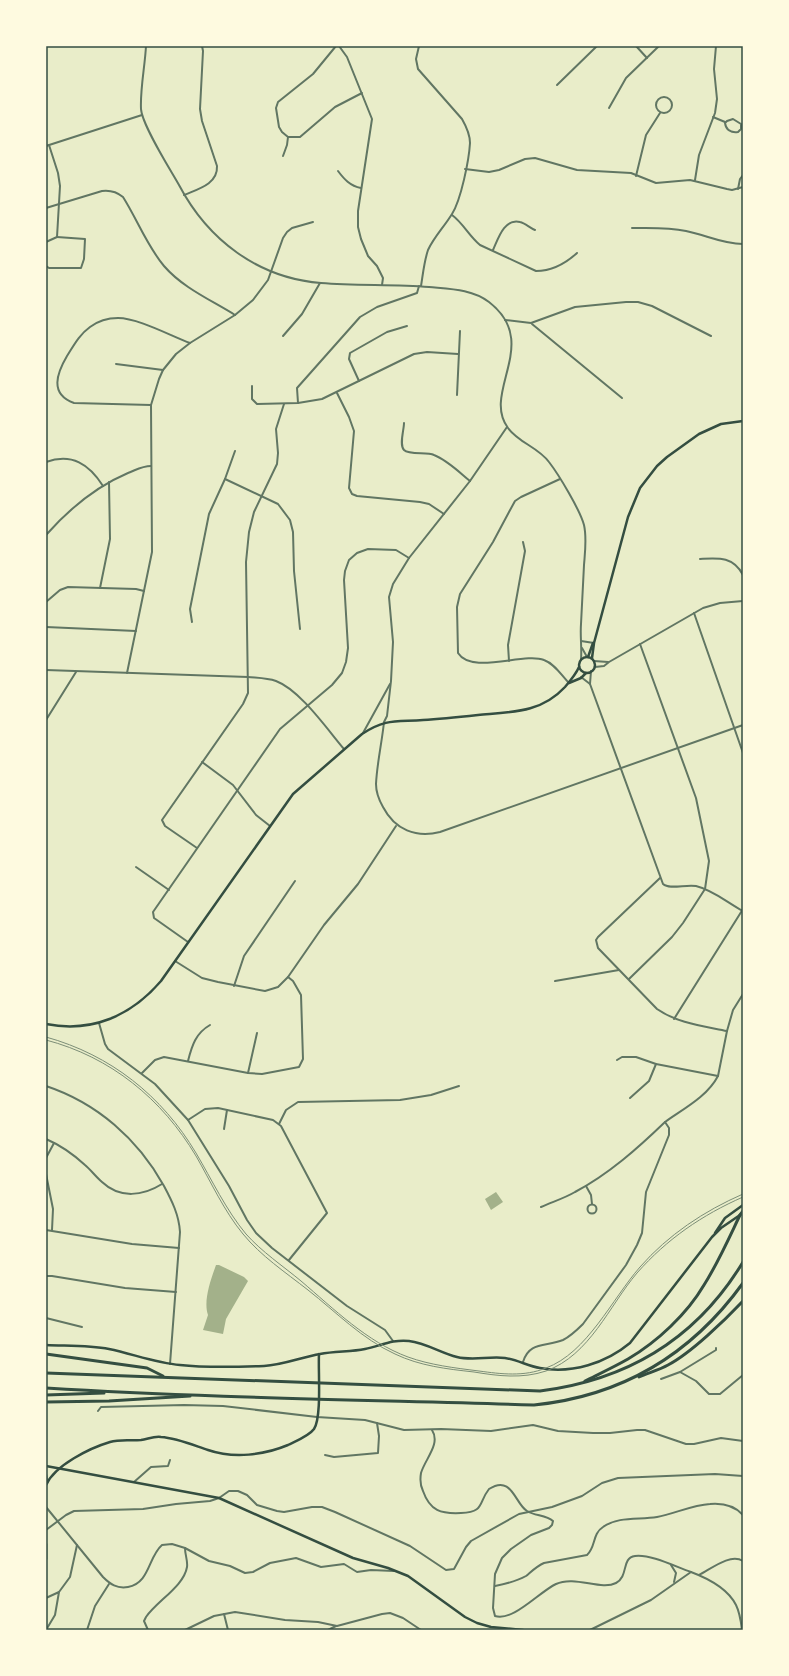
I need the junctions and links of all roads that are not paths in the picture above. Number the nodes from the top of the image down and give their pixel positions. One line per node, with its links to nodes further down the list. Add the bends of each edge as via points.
1 (146, 46): 16 (street)
2 (202, 46): 31 (street, via 200,109 217,171 209,184)
3 (336, 46): 19 (street, via 313,74 278,102 276,108 279,127)
4 (339, 46): 12 (street, via 347,57)
5 (419, 46): 23 (street, via 416,58 420,72 460,116 466,128 470,142)
6 (597, 46): 11 (street)
7 (636, 46): 10 (street)
8 (659, 46): 10 (street)
9 (716, 46): 17 (street, via 714,69 717,99)
10 (647, 58): 14 (street, via 626,78)
11 (558, 85)
12 (362, 93): 19 (street, via 335,107 303,135 296,138); 29 (street, via 372,119)
13 (46, 107): 20 (street)
14 (609, 108)
15 (660, 113): 15 (street, via 667,113 672,104 671,99 662,98 656,107); 26 (street, via 646,135)
16 (142, 115): 21 (street); 31 (street)
17 (713, 117): 18 (street); 27 (street, via 699,155)
18 (726, 122): 18 (street, via 726,127 730,130 736,132 741,128 739,122 732,119)
19 (288, 137): 22 (street)
20 (46, 139)
21 (47, 145): 32 (street, via 59,182)
22 (283, 156)
23 (465, 169): 26 (street, via 489,172 532,158 577,170 621,172); 34 (street)
24 (338, 171): 29 (street, via 352,185)
25 (743, 174): 30 (street)
26 (636, 176): 27 (street, via 656,183)
27 (695, 180): 30 (street, via 698,183)
28 (743, 187): 30 (street)
29 (361, 188): 46 (street, via 358,227 368,256 383,278)
30 (738, 189)
31 (184, 196): 44 (street, via 216,236 240,255)
32 (58, 205): 33 (street); 38 (street); 48 (street, via 102,191 120,194 165,267 184,284)
33 (46, 208)
34 (452, 215): 41 (street, via 460,221 474,240); 47 (street, via 436,235 429,249)
35 (313, 222): 44 (street, via 287,232)
36 (632, 228): 40 (street, via 684,230 720,242)
37 (535, 230): 41 (street, via 521,222 509,223 504,227)
38 (57, 237): 39 (street); 43 (street, via 85,239 81,268)
39 (46, 242)
40 (743, 244)
41 (493, 250): 42 (street, via 536,271 546,271 569,260)
42 (577, 253)
43 (46, 266)
44 (271, 272): 45 (street); 48 (street, via 256,297)
45 (320, 283): 46 (street); 53 (street, via 302,314)
46 (382, 285): 47 (street)
47 (420, 286): 49 (street, via 459,290 480,296 495,307); 65 (street, via 417,293 377,307 355,322 297,388)
48 (235, 315): 55 (street)
49 (505, 320): 50 (street); 69 (street, via 512,346 501,399 502,414)
50 (531, 323): 54 (street, via 575,307 633,302 652,306); 63 (street)
51 (407, 326): 59 (street, via 387,332 350,353 349,359)
52 (460, 331): 56 (street)
53 (282, 336)
54 (711, 336)
55 (190, 343): 58 (street, via 176,354); 66 (street, via 135,320 106,320 81,334 58,373 60,392 74,403)
56 (458, 354): 59 (street, via 414,354); 62 (street)
57 (116, 364): 58 (street)
58 (164, 370): 66 (street)
59 (359, 381): 61 (street)
60 (252, 386): 64 (street, via 252,399 257,404)
61 (336, 392): 65 (street, via 322,399); 79 (street, via 354,431 349,488 352,494 420,502)
62 (457, 395)
63 (622, 398)
64 (284, 404): 65 (street); 78 (street, via 276,429 278,460)
65 (298, 404)
66 (151, 405): 72 (street)
67 (743, 421): 95 (main road, via 721,424 699,434 662,461 640,488 628,517)
68 (404, 423): 75 (street, via 403,449 407,452 433,455)
69 (507, 427): 74 (street, via 521,441 548,460); 75 (street)
70 (235, 451): 73 (street)
71 (46, 462): 77 (street, via 60,459 78,462 93,472)
72 (151, 466): 76 (street, via 143,466); 86 (street, via 152,552)
73 (225, 479): 78 (street); 90 (street, via 209,514 190,609)
74 (560, 479): 94 (street, via 581,517 585,533); 101 (street, via 515,501 460,594 457,607 458,654 464,659 484,663)
75 (470, 481): 79 (street)
76 (108, 482): 77 (street); 85 (street, via 110,539)
77 (103, 486): 80 (street, via 69,510)
78 (262, 496): 92 (street, via 281,507 292,527); 111 (street, via 251,521 246,562)
79 (444, 514): 82 (street)
80 (46, 535)
81 (524, 542): 101 (street, via 525,551 508,645)
82 (410, 558): 113 (street, via 395,581 389,597 393,642); 116 (street, via 396,550 368,549 357,553 349,560 344,580 348,648 346,662 332,686)
83 (700, 560): 84 (street, via 721,558 731,561 739,567)
84 (743, 575)
85 (100, 588): 86 (street); 88 (street, via 66,588)
86 (144, 592): 93 (street)
87 (743, 601): 89 (street, via 720,603)
88 (46, 602)
89 (694, 613): 96 (street); 120 (street)
90 (192, 622)
91 (46, 627): 93 (street)
92 (300, 629)
93 (136, 631): 110 (street)
94 (581, 641): 95 (street); 97 (street)
95 (594, 643): 98 (main road); 99 (main road)
96 (640, 644): 103 (street); 122 (street)
97 (582, 647): 98 (street); 100 (street)
98 (588, 657): 99 (main road); 100 (main road)
99 (592, 658): 102 (main road)
100 (581, 660): 104 (main road)
101 (509, 661): 114 (street, via 542,659 552,665)
102 (594, 661): 103 (street); 105 (main road)
103 (609, 662): 105 (street, via 604,666)
104 (579, 667): 109 (main road); 114 (main road)
105 (595, 667): 107 (main road)
106 (46, 670): 108 (street)
107 (591, 671): 109 (main road); 115 (street)
108 (76, 672): 110 (street); 117 (street)
109 (586, 672): 112 (main road)
110 (127, 673): 111 (street)
111 (248, 677): 116 (street, via 266,678 283,684); 125 (street, via 248,693 243,704)
112 (581, 677): 114 (main road); 115 (street)
113 (391, 683): 118 (street); 121 (street)
114 (569, 683): 118 (main road, via 540,706 522,712)
115 (590, 684): 126 (street)
116 (306, 705): 123 (street); 127 (street, via 280,729)
117 (46, 720)
118 (384, 722): 121 (main road); 128 (street, via 376,789 380,803)
119 (743, 725): 120 (street)
120 (734, 728): 122 (street); 124 (street)
121 (362, 734): 123 (main road)
122 (678, 748): 126 (street); 134 (street, via 696,798 709,855)
123 (344, 749): 129 (main road, via 293,794)
124 (743, 753)
125 (202, 762): 127 (street); 130 (street, via 162,822)
126 (621, 769): 128 (street, via 440,832 416,833); 132 (street)
127 (238, 791): 129 (street, via 256,815); 130 (street)
128 (397, 825): 140 (street, via 358,884 316,936)
129 (270, 826): 137 (main road)
130 (197, 848): 135 (street)
131 (136, 867): 135 (street)
132 (660, 878): 134 (street, via 670,887 690,885); 139 (street, via 596,940 598,948)
133 (295, 881): 143 (street, via 244,956)
134 (705, 889): 136 (street); 141 (street, via 676,932)
135 (169, 890): 137 (street, via 153,912 154,918)
136 (743, 910): 145 (street)
137 (188, 942): 138 (main road)
138 (175, 961): 143 (street, via 202,978); 146 (main road, via 143,1000 122,1014)
139 (619, 970): 141 (street); 142 (street)
140 (288, 977): 143 (street, via 278,987 270,990); 155 (street, via 301,995 303,1059 296,1068 262,1074)
141 (629, 980): 145 (street, via 657,1009)
142 (555, 981)
143 (234, 986)
144 (743, 994): 149 (street, via 733,1010)
145 (674, 1019): 149 (street)
146 (99, 1023): 147 (main road, via 67,1027); 154 (street, via 108,1049)
147 (46, 1024)
148 (210, 1025): 152 (street, via 202,1029 193,1042)
149 (727, 1031): 156 (street)
150 (257, 1033): 155 (street)
151 (617, 1060): 153 (street, via 632,1056)
152 (188, 1061): 154 (street, via 164,1057 155,1060); 155 (street)
153 (656, 1064): 156 (street); 159 (street, via 649,1081)
154 (142, 1073): 161 (street)
155 (248, 1073)
156 (718, 1076): 162 (street, via 700,1097)
157 (46, 1086): 169 (street, via 86,1104 120,1129 142,1153)
158 (459, 1086): 163 (street, via 431,1096 400,1100 298,1102 286,1110)
159 (630, 1098)
160 (227, 1110): 161 (street, via 205,1109); 163 (street, via 273,1120); 164 (street)
161 (188, 1120): 180 (street, via 256,1233)
162 (665, 1122): 170 (street, via 638,1148); 193 (street, via 669,1128 669,1135 646,1192 642,1233 634,1251 583,1324 565,1339 531,1349)
163 (279, 1124): 180 (street, via 327,1213)
164 (224, 1129)
165 (46, 1139): 166 (street)
166 (54, 1143): 167 (street); 169 (street, via 79,1159 101,1182 116,1191 136,1194 152,1190)
167 (46, 1158)
168 (46, 1174): 177 (street, via 54,1209)
169 (162, 1184): 179 (street, via 178,1218)
170 (586, 1186): 171 (street); 173 (street)
171 (592, 1204): 171 (street, via 588,1210 592,1213 596,1211)
172 (743, 1205): 178 (main road, via 719,1224)
173 (541, 1207)
174 (743, 1211): 175 (main road)
175 (740, 1215): 178 (main road); 201 (main road, via 716,1265 686,1310 641,1350)
176 (46, 1230): 177 (street)
177 (52, 1230): 179 (street, via 132,1244)
178 (712, 1237): 193 (main road, via 630,1344 608,1358 580,1367 554,1370)
179 (179, 1248): 184 (street)
180 (289, 1260): 188 (street, via 347,1306 385,1330)
181 (743, 1262): 201 (main road, via 711,1306 670,1342 618,1372)
182 (46, 1276): 184 (street, via 125,1288)
183 (743, 1283): 200 (main road, via 716,1317 684,1347)
184 (176, 1292): 194 (street)
185 (743, 1301): 200 (main road, via 678,1358)
186 (46, 1318): 187 (street)
187 (82, 1327)
188 (393, 1341): 192 (main road, via 364,1349); 193 (main road, via 426,1345 457,1357 504,1358)
189 (46, 1345): 194 (main road, via 90,1346)
190 (716, 1348): 195 (street)
191 (46, 1354): 198 (main road, via 147,1368)
192 (319, 1354): 194 (main road, via 266,1366); 208 (main road)
193 (523, 1362)
194 (170, 1364)
195 (680, 1372): 197 (street, via 709,1394 720,1394); 199 (street)
196 (46, 1373): 198 (main road)
197 (743, 1375)
198 (164, 1377): 201 (main road, via 540,1391)
199 (661, 1378)
200 (628, 1382): 205 (main road, via 580,1397 534,1405)
201 (580, 1384)
202 (46, 1388): 203 (main road)
203 (124, 1393): 204 (main road); 205 (main road)
204 (46, 1395)
205 (210, 1395): 206 (main road)
206 (46, 1402)
207 (98, 1411): 208 (street, via 101,1407 223,1406)
208 (317, 1417): 209 (street); 215 (main road, via 315,1427 310,1433 267,1452 222,1453 167,1437 156,1437 110,1442 77,1457)
209 (377, 1423): 210 (street, via 404,1430); 212 (street, via 378,1453 334,1457)
210 (432, 1430): 211 (street, via 491,1431 533,1425 558,1431 593,1433 644,1430 686,1444 721,1438); 222 (street, via 435,1441 420,1479 425,1498 433,1508 441,1512 473,1512 481,1505 489,1489 502,1486 512,1490)
211 (743, 1441)
212 (325, 1455)
213 (170, 1460): 218 (street, via 168,1466 151,1467)
214 (46, 1466): 215 (main road)
215 (59, 1469): 218 (main road); 219 (main road)
216 (46, 1475): 219 (main road)
217 (743, 1476): 222 (street, via 716,1474 618,1478 552,1507)
218 (134, 1482): 220 (main road)
219 (46, 1484)
220 (219, 1498): 222 (street, via 229,1491 238,1491 248,1495 257,1505 277,1511 322,1508 410,1546 451,1571 471,1541); 224 (street, via 143,1510 77,1510); 232 (main road, via 353,1558)
221 (46, 1507): 224 (street)
222 (527, 1511): 237 (street, via 552,1520 552,1524 549,1528 532,1535 502,1558 497,1568)
223 (743, 1515): 237 (street, via 732,1506 709,1504 655,1518 627,1519 608,1524 598,1531 587,1555 544,1563 524,1577)
224 (57, 1521): 225 (street); 227 (street)
225 (46, 1530)
226 (46, 1544): 229 (main road)
227 (76, 1545): 236 (street); 238 (street, via 70,1578)
228 (185, 1548): 232 (street, via 209,1561 245,1573 253,1572 270,1562 296,1558 320,1566 344,1564 357,1572); 236 (street, via 172,1544 162,1545 139,1582 126,1587); 245 (street, via 185,1574 149,1612 144,1621)
229 (46, 1559)
230 (743, 1561): 234 (street, via 731,1558)
231 (671, 1565): 233 (street); 235 (street, via 676,1573); 237 (street, via 649,1557 632,1556 622,1578 613,1584 607,1586 586,1582 563,1582 551,1586 516,1612 497,1617 493,1610)
232 (399, 1572): 250 (main road, via 477,1623)
233 (691, 1572): 234 (street); 235 (street)
234 (698, 1575): 241 (street, via 730,1596)
235 (674, 1583): 251 (street, via 651,1600)
236 (109, 1584): 244 (street, via 95,1606)
237 (495, 1586)
238 (59, 1592): 239 (street); 243 (street, via 55,1615)
239 (46, 1598)
240 (224, 1614): 242 (street, via 246,1612); 246 (street); 247 (street)
241 (742, 1619): 252 (street)
242 (337, 1626): 248 (street); 249 (street, via 390,1613)
243 (46, 1630)
244 (87, 1630)
245 (148, 1630)
246 (185, 1630)
247 (228, 1630)
248 (328, 1630)
249 (421, 1630)
250 (523, 1630)
251 (590, 1630)
252 (742, 1630)

